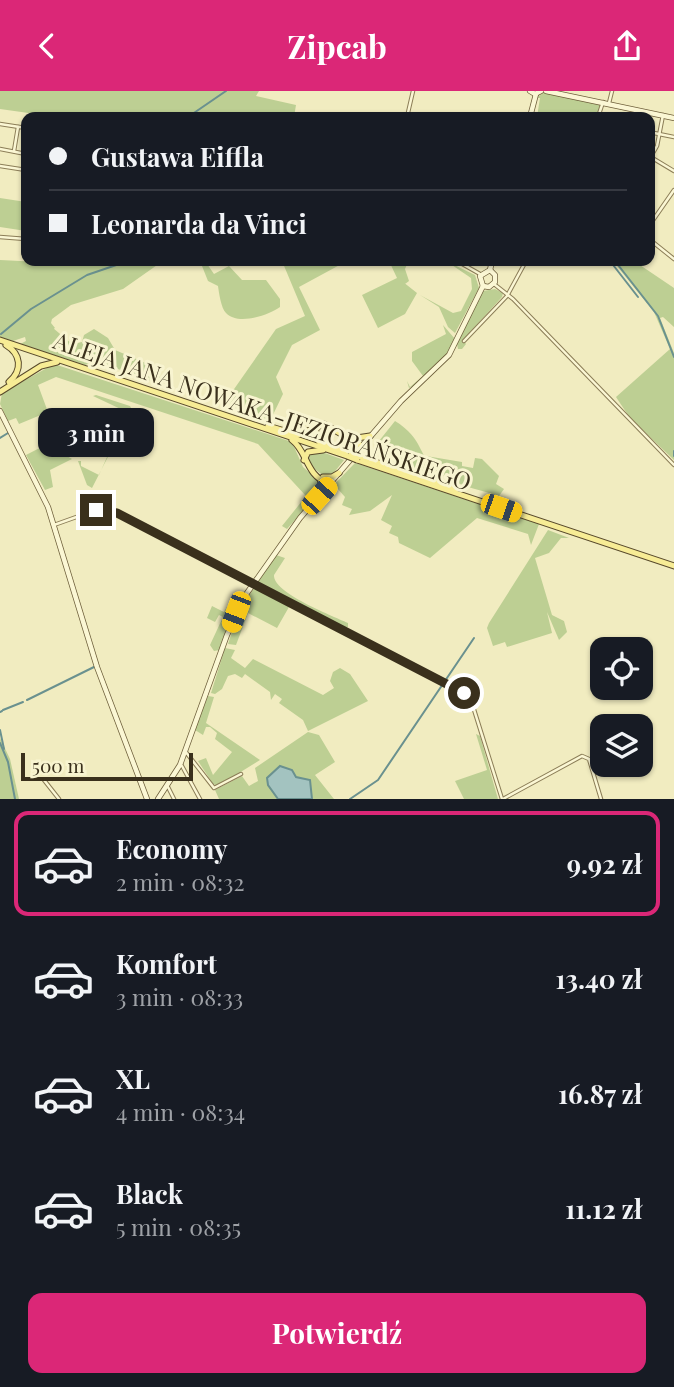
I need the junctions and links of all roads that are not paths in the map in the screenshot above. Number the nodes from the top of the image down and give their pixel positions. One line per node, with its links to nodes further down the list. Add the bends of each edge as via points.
1 (413, 91): 6 (street)
2 (552, 91): 4 (street); 5 (street)
3 (612, 91): 5 (street)
4 (537, 92): 7 (street)
5 (606, 103): 8 (street); 9 (street)
6 (408, 112)
7 (531, 112)
8 (601, 112)
9 (649, 112)
10 (655, 113): 11 (street)
11 (663, 115): 12 (street); 17 (street)
12 (674, 118)
13 (0, 124): 14 (street)
14 (18, 127): 15 (street); 21 (street)
15 (21, 127)
16 (655, 133): 17 (street)
17 (659, 134): 18 (street); 19 (street)
18 (674, 137)
19 (655, 145)
20 (0, 149): 21 (street)
21 (14, 152): 22 (street)
22 (21, 153)
23 (655, 161): 26 (street)
24 (0, 166): 25 (street)
25 (21, 169)
26 (674, 171)
27 (674, 190): 28 (street)
28 (655, 217)
29 (0, 237): 30 (street)
30 (21, 239)
31 (655, 244): 32 (street)
32 (674, 259)
33 (466, 266): 37 (street)
34 (491, 266): 36 (street)
35 (523, 266): 40 (street)
36 (490, 271): 37 (street); 38 (street)
37 (480, 274): 39 (street)
38 (494, 284): 39 (street); 40 (street)
39 (484, 286): 49 (street, via 449,355)
40 (508, 294): 42 (street); 55 (street)
41 (0, 341): 43 (main road, ALEJA JANA NOWAKA-JEZIORAŃSKIEGO); 44 (main road, via 14,351 19,368 15,378)
42 (464, 341)
43 (71, 364): 44 (main road, via 47,363); 45 (main road, ALEJA JANA NOWAKA-JEZIORAŃSKIEGO)
44 (0, 390)
45 (207, 410): 47 (main road, via 295,435); 48 (main road, ALEJA JANA NOWAKA-JEZIORAŃSKIEGO)
46 (0, 411): 60 (street)
47 (316, 429): 50 (main road, via 327,425); 53 (main road, via 320,443)
48 (280, 434): 52 (main road, ALEJA JANA NOWAKA-JEZIORAŃSKIEGO); 54 (main road, via 298,445)
49 (370, 436): 50 (main road); 51 (street)
50 (354, 440): 51 (main road); 53 (main road)
51 (362, 446): 53 (street)
52 (336, 453): 53 (main road, ALEJA JANA NOWAKA-JEZIORAŃSKIEGO); 54 (main road, via 312,450)
53 (354, 456): 56 (street); 61 (main road, ALEJA JANA NOWAKA-JEZIORAŃSKIEGO)
54 (304, 460): 57 (main road)
55 (674, 465)
56 (339, 473): 57 (main road); 58 (street)
57 (320, 477): 58 (main road); 59 (main road)
58 (329, 484): 59 (street)
59 (319, 496): 62 (street)
60 (54, 525): 62 (street, via 110,510); 69 (street, via 97,667)
61 (674, 566)
62 (253, 583): 63 (street, via 236,612); 73 (street, via 471,700)
63 (185, 751): 64 (street); 65 (street, via 214,788)
64 (180, 765): 67 (street); 72 (street)
65 (241, 774)
66 (44, 781): 68 (street)
67 (168, 787): 70 (street); 71 (street)
68 (59, 799)
69 (147, 799)
70 (158, 799)
71 (174, 799)
72 (200, 799)
73 (503, 799): 74 (street, via 582,756 589,759)
74 (601, 799)

